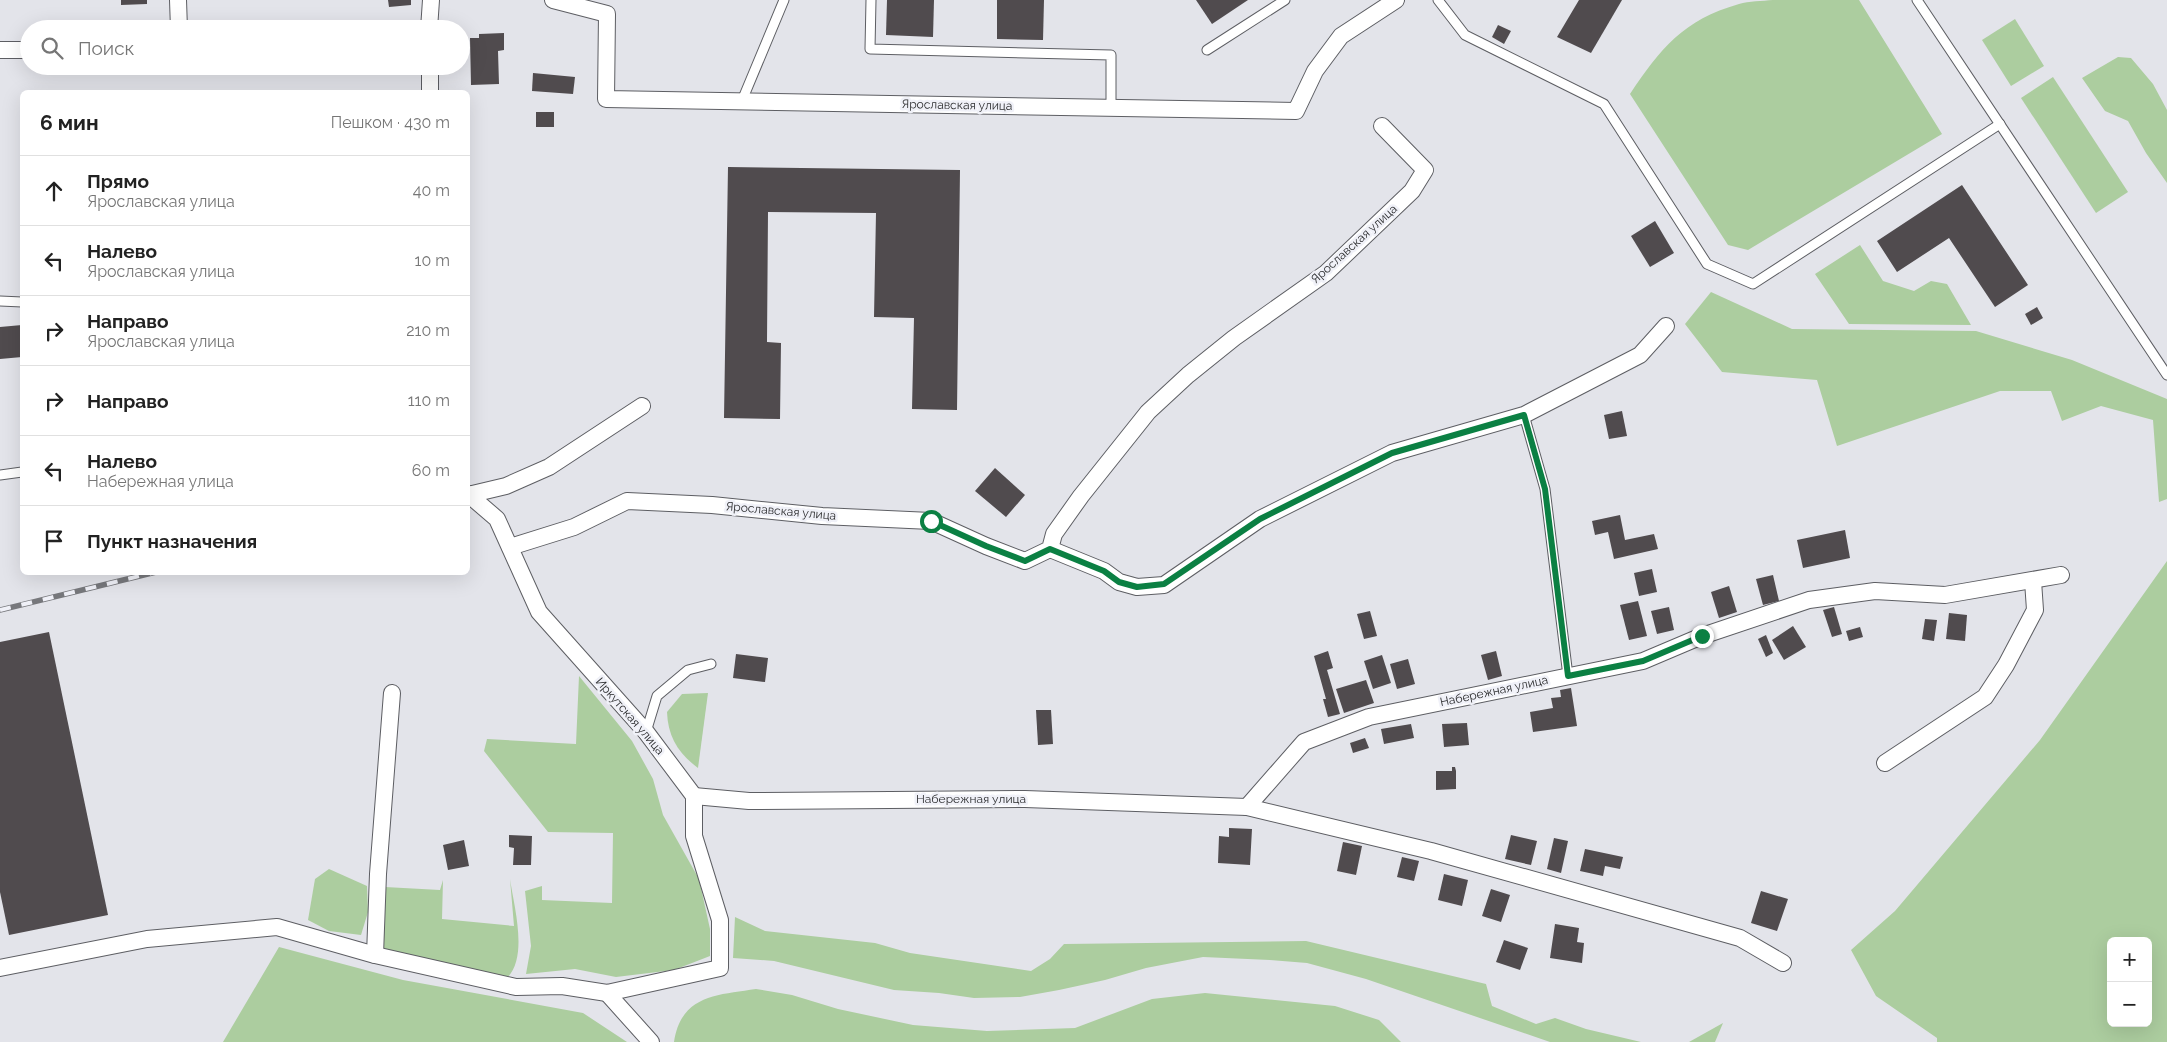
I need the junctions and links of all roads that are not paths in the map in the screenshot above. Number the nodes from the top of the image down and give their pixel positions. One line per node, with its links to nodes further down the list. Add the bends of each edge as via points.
1 (178, 0): 10 (street)
2 (431, 0): 11 (street)
3 (553, 0): 17 (street, Ярославская улица, via 607,14 606,100)
4 (784, 0): 17 (lane)
5 (871, 0): 18 (lane, via 870,49 1111,55)
6 (1285, 0): 14 (lane)
7 (1396, 0): 18 (street, Ярославская улица, via 1341,36 1315,70 1296,111)
8 (1438, 0): 19 (lane, via 1465,35 1604,104 1707,264 1753,284)
9 (1917, 0): 19 (lane)
10 (178, 20)
11 (430, 20)
12 (0, 50): 13 (street)
13 (20, 50)
14 (1207, 50)
15 (430, 75): 16 (street)
16 (430, 90)
17 (741, 103): 18 (street, Ярославская улица)
18 (1111, 108)
19 (2000, 124): 24 (lane)
20 (1382, 126): 32 (street, Ярославская улица, via 1425,170 1412,191 1326,273 1234,338 1148,412 1054,534)
21 (0, 301): 22 (lane)
22 (20, 302)
23 (1666, 326): 26 (street, via 1640,356)
24 (2167, 375)
25 (642, 406): 29 (street, via 549,467 506,486)
26 (1524, 415): 32 (street, via 1392,453 1260,519 1164,584 1137,587 1119,582 1104,571); 36 (lane, via 1545,489)
27 (20, 472): 28 (lane)
28 (0, 475)
29 (470, 495)
30 (470, 497): 31 (street, Иркутская улица, via 497,519)
31 (510, 546): 32 (street, Ярославская улица, via 574,527 627,501 931,521 1025,561); 38 (street, Иркутская улица, via 539,612)
32 (1050, 549)
33 (2061, 575): 34 (street, Набережная улица)
34 (2033, 582): 36 (street, Набережная улица, via 1945,595 1875,591 1809,600 1702,636 1643,661); 39 (street, via 2035,610 1986,697)
35 (711, 664): 38 (lane, via 688,670 657,696)
36 (1568, 676): 41 (street, Набережная улица, via 1369,717 1304,742)
37 (392, 692): 42 (street)
38 (646, 732): 40 (street, Иркутская улица)
39 (1885, 763)
40 (694, 796): 41 (street, Набережная улица, via 749,801 1025,799); 45 (street, via 694,836 720,920 720,968)
41 (1247, 807): 43 (street, Набережная улица, via 1431,851 1740,938)
42 (375, 955): 44 (street, via 277,927 147,940); 45 (street, via 516,987 562,986)
43 (1783, 963)
44 (0, 968)
45 (607, 993): 46 (street)
46 (651, 1042)

